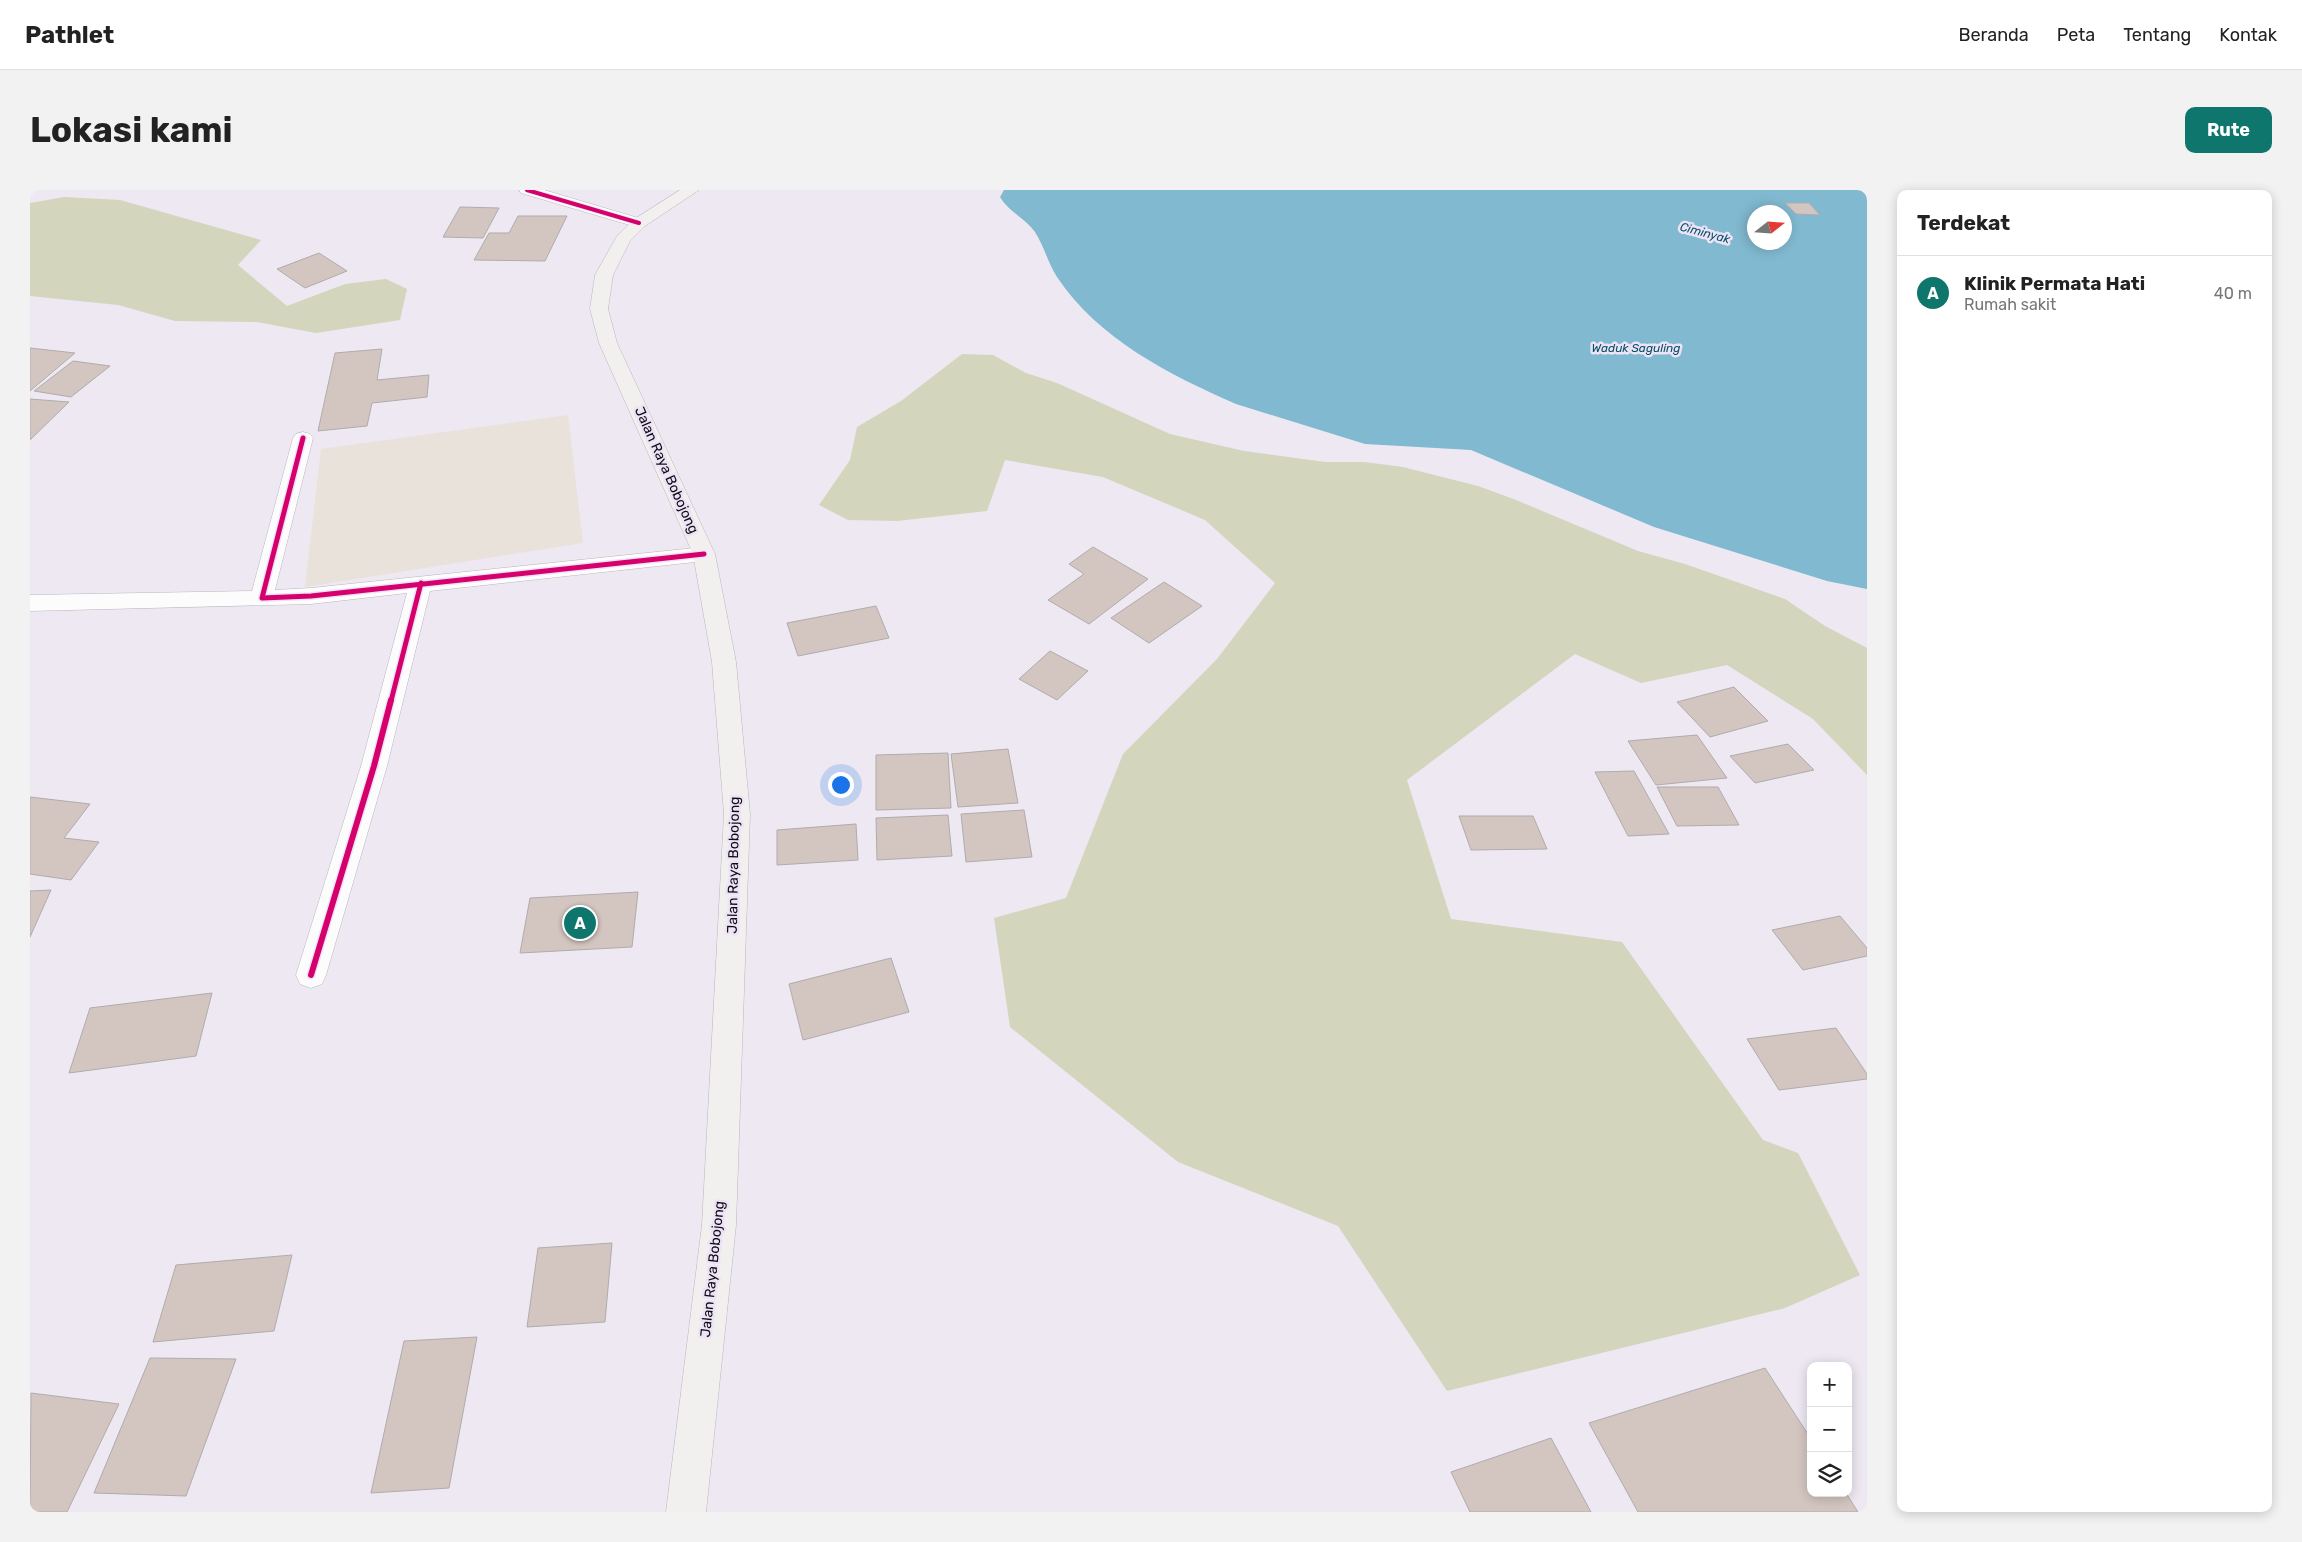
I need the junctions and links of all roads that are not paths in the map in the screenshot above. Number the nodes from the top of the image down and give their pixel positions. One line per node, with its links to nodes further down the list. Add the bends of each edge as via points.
1 (527, 190): 3 (street)
2 (691, 190): 3 (main road, Jalan Raya Bobojong)
3 (639, 223): 5 (main road, Jalan Raya Bobojong, via 623,239 604,275 599,309 608,343)
4 (303, 438): 7 (street)
5 (704, 554): 6 (street); 10 (main road, Jalan Raya Bobojong, via 724,662 737,814 719,1225)
6 (422, 583): 7 (street, via 311,596); 9 (street, via 374,766)
7 (262, 598): 8 (street)
8 (30, 603)
9 (311, 974)
10 (686, 1512)

